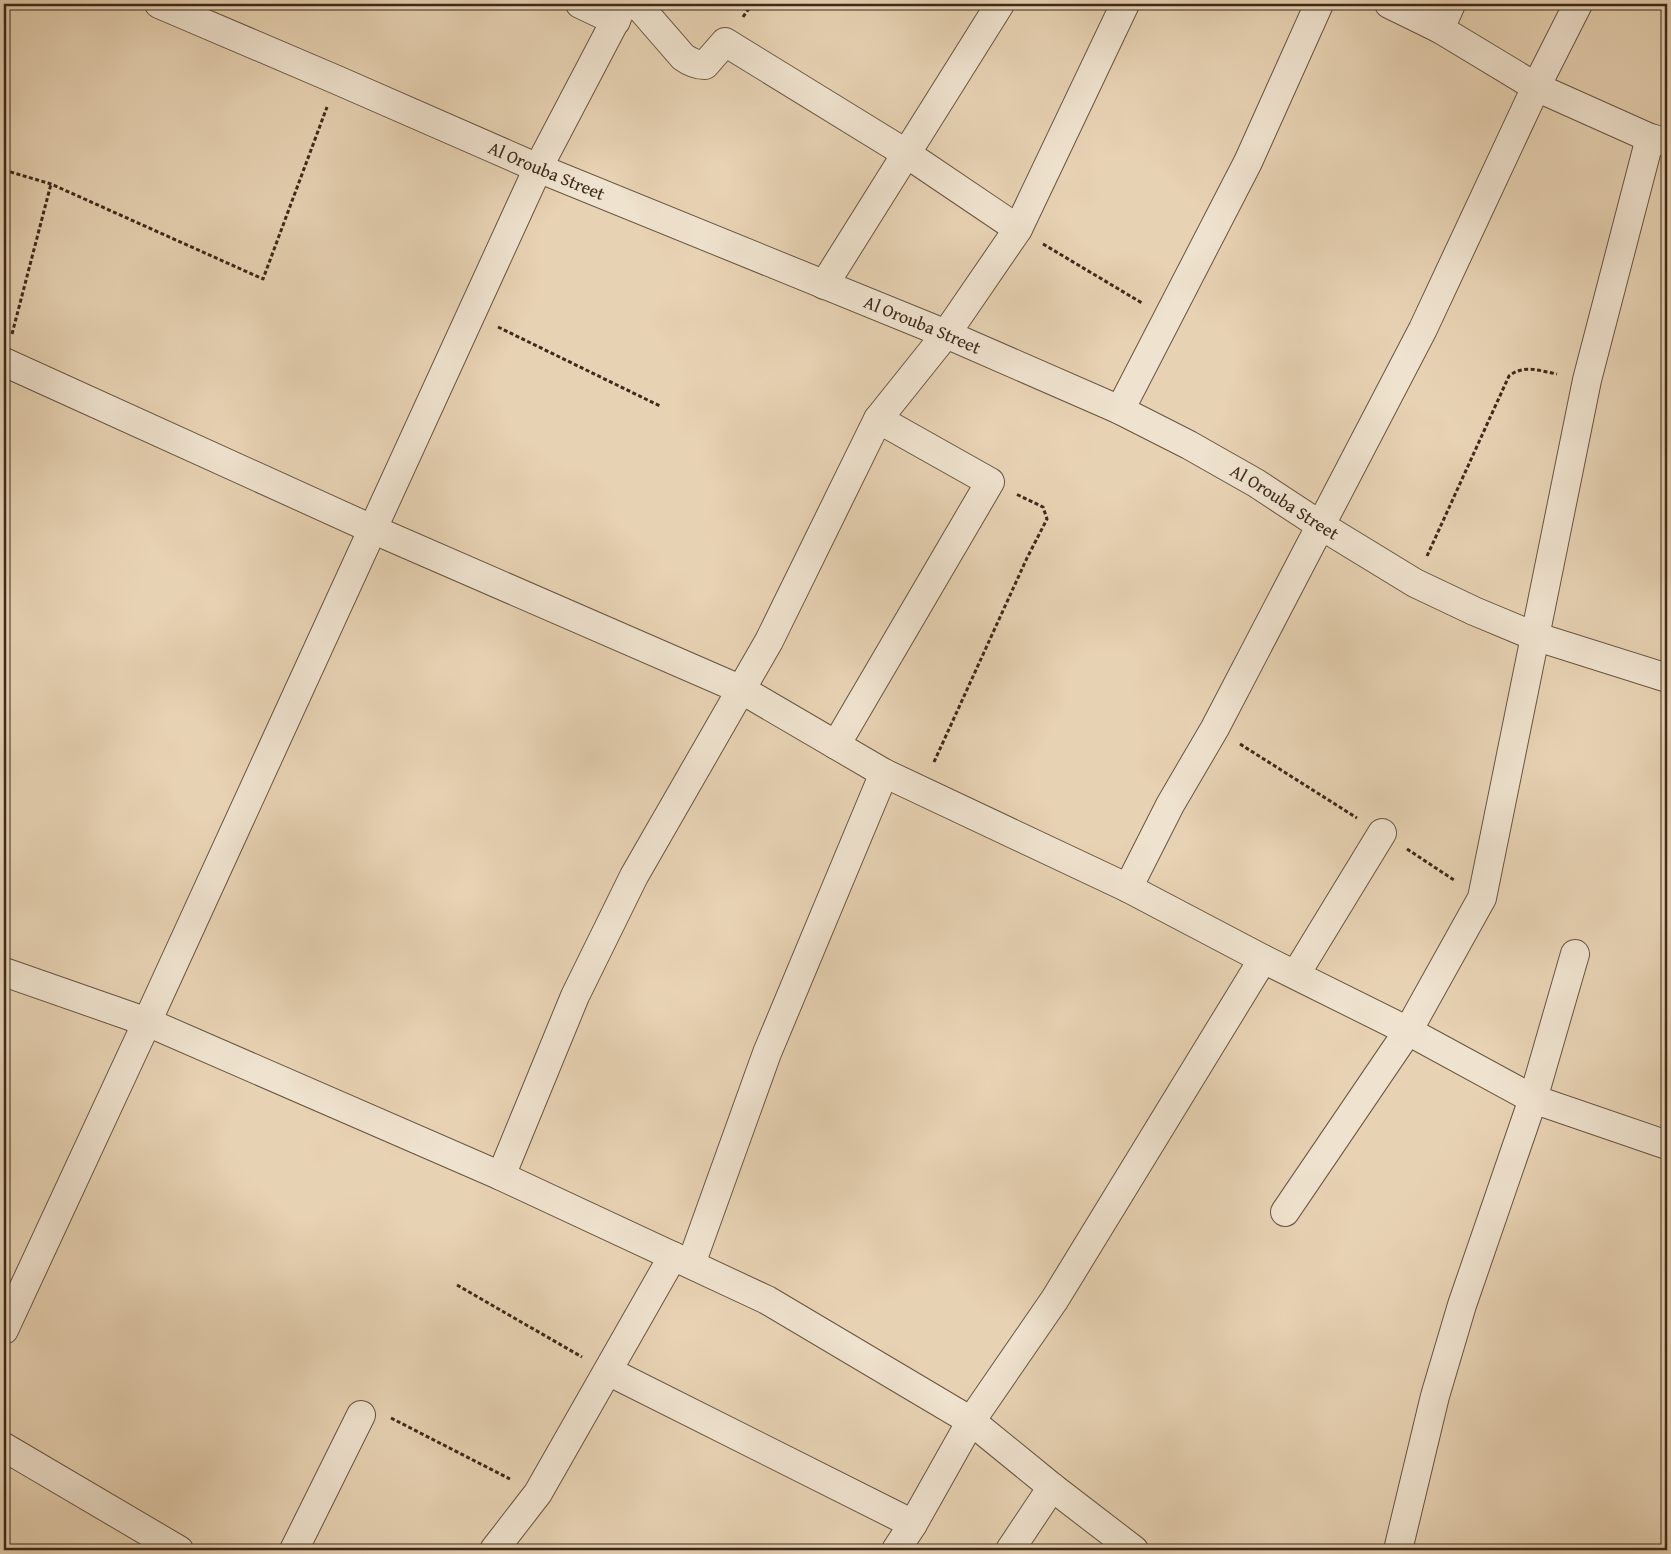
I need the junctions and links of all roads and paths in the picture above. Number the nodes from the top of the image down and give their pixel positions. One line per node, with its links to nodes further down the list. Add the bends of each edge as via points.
1 (159, 4): 12 (street, Al Orouba Street)
2 (580, 4): 10 (street)
3 (637, 4): 15 (street, via 683,57 696,65 704,65 725,42)
4 (1000, 4): 15 (street)
5 (1125, 4): 19 (street)
6 (1319, 4): 22 (street, via 1248,162)
7 (1389, 4): 11 (street)
8 (1451, 4): 11 (street)
9 (1578, 4): 13 (street)
10 (620, 12): 16 (street)
11 (1440, 29): 13 (street)
12 (337, 80): 16 (street, Al Orouba Street); 18 (path, via 263,278)
13 (1536, 87): 14 (street); 30 (street, via 1423,330)
14 (1659, 140): 25 (street)
15 (907, 154): 19 (street); 20 (street)
16 (538, 168): 20 (street, Al Orouba Street); 21 (street)
17 (4, 170): 18 (path)
18 (51, 184): 24 (path)
19 (1018, 229): 22 (path); 23 (street)
20 (824, 285): 23 (street, Al Orouba Street)
21 (471, 314): 26 (path); 31 (street)
22 (1166, 317): 27 (street)
23 (946, 334): 27 (street, Al Orouba Street); 28 (street)
24 (4, 364): 31 (street)
25 (1587, 380): 32 (path, via 1525,368 1509,376); 33 (street)
26 (660, 406)
27 (1120, 410): 30 (street, Al Orouba Street, via 1247,478)
28 (878, 420): 35 (street); 37 (street, via 990,482)
29 (1040, 504): 39 (path, via 1047,519)
30 (1320, 525): 32 (street, Al Orouba Street); 36 (street)
31 (372, 529): 35 (street); 47 (street)
32 (1415, 583): 33 (street, Al Orouba Street)
33 (1534, 636): 34 (street, Al Orouba Street); 42 (street)
34 (1667, 678)
35 (742, 690): 37 (street); 51 (street, via 634,876 575,996)
36 (1215, 728): 40 (path); 41 (street, via 1170,805)
37 (836, 746): 38 (street)
38 (884, 773): 39 (street); 53 (street)
39 (921, 789): 41 (street)
40 (1382, 834): 42 (path); 46 (street)
41 (1128, 888): 44 (street)
42 (1482, 898): 48 (street)
43 (1575, 954): 49 (street)
44 (1263, 959): 46 (street); 59 (street, via 1055,1299)
45 (4, 972): 47 (street)
46 (1296, 974): 48 (street)
47 (147, 1022): 51 (street); 54 (street)
48 (1408, 1031): 49 (street); 52 (street)
49 (1532, 1099): 50 (street); 70 (street, via 1462,1305)
50 (1667, 1145)
51 (500, 1176): 53 (street)
52 (1285, 1212)
53 (682, 1260): 57 (street); 59 (street, via 767,1300)
54 (14, 1283): 56 (street)
55 (457, 1285): 57 (path)
56 (4, 1330)
57 (608, 1371): 62 (street); 63 (street)
58 (361, 1415): 62 (path, via 377,1411); 65 (street)
59 (971, 1421): 61 (street); 63 (street)
60 (4, 1447): 64 (street)
61 (1052, 1487): 68 (street); 69 (street)
62 (538, 1493): 66 (street)
63 (913, 1524): 67 (street)
64 (179, 1550)
65 (294, 1550)
66 (494, 1550)
67 (896, 1550)
68 (1010, 1550)
69 (1134, 1550)
70 (1398, 1550)

